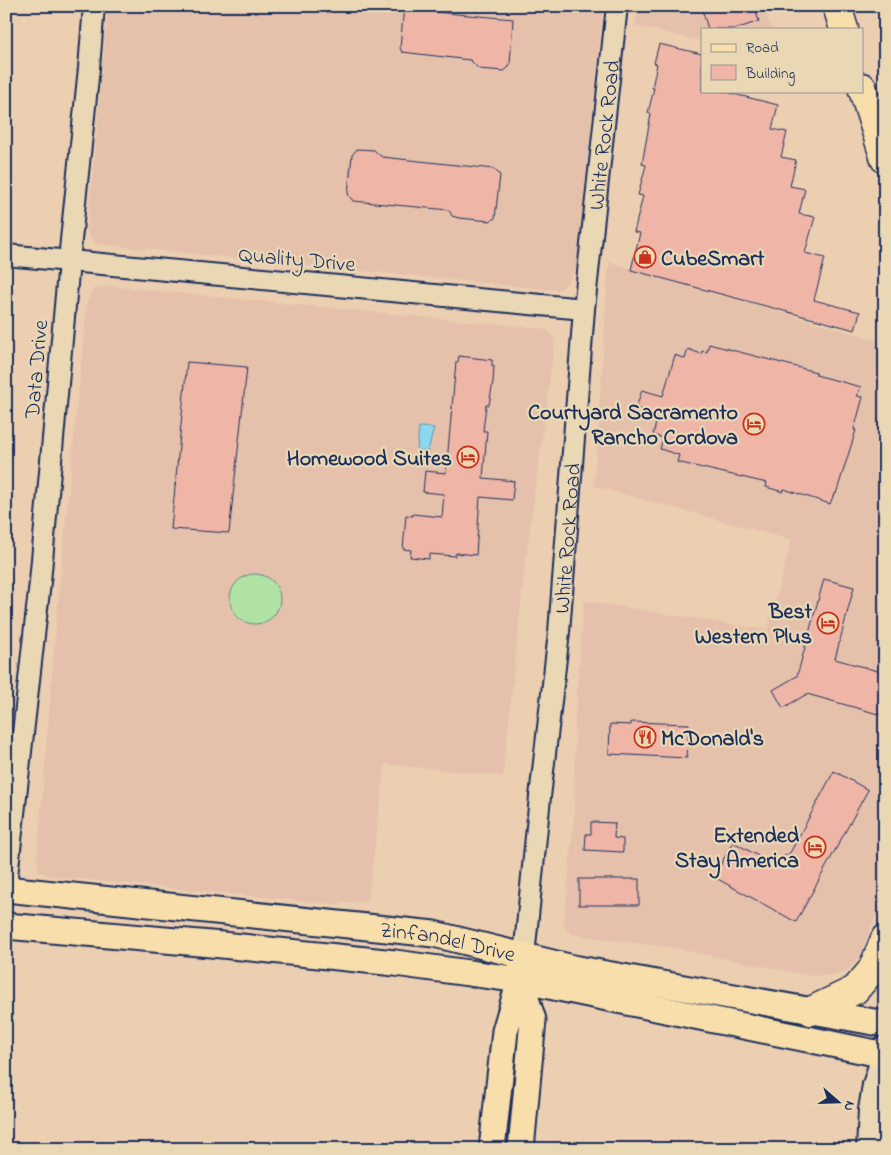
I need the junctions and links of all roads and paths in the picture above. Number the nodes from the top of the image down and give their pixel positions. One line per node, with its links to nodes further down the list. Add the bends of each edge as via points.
1 (94, 6): 8 (street, Data Drive)
2 (617, 6): 9 (street, White Rock Road)
3 (837, 6): 4 (highway)
4 (844, 28)
5 (864, 92): 6 (highway)
6 (885, 159)
7 (6, 255): 8 (street, Quality Drive)
8 (69, 260): 9 (street, Quality Drive); 10 (street, Data Drive, via 40,582)
9 (584, 309): 18 (street, White Rock Road, via 560,632)
10 (6, 885)
11 (6, 889): 12 (main road, Zinfandel Drive)
12 (225, 913): 14 (main road, Zinfandel Drive); 15 (main road, via 213,926 200,930 165,928)
13 (6, 926): 15 (main road, Zinfandel Drive)
14 (386, 929): 17 (main road, via 369,938 241,928 232,932); 18 (main road, Zinfandel Drive, via 434,934)
15 (154, 939): 17 (main road, Zinfandel Drive)
16 (885, 939): 20 (highway, via 872,970 855,990)
17 (222, 945): 19 (main road, Zinfandel Drive)
18 (524, 956): 19 (main road, White Rock Road); 20 (main road, Zinfandel Drive, via 573,968)
19 (520, 980): 22 (main road, Zinfandel Drive); 23 (main road, White Rock Road, via 505,1031); 24 (main road, White Rock Road, via 533,1020)
20 (811, 1011): 21 (main road, Zinfandel Drive)
21 (885, 1024)
22 (884, 1052): 25 (street, via 870,1101)
23 (492, 1149)
24 (521, 1149)
25 (867, 1149)

